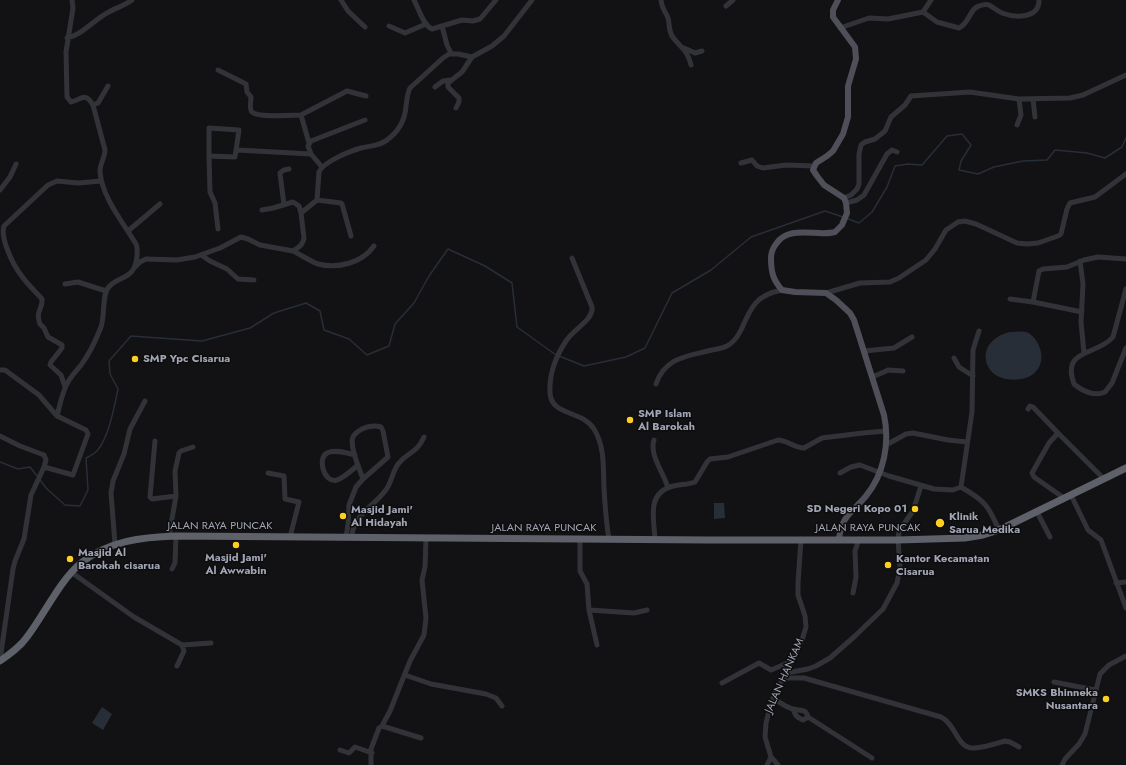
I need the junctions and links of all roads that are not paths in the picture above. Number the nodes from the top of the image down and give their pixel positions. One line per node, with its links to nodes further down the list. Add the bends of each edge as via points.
1 (72, 0): 19 (street)
2 (132, 0): 19 (street, via 107,12)
3 (341, 0): 17 (street, via 348,11)
4 (414, 0): 14 (street)
5 (496, 0): 16 (street, via 480,19 462,20)
6 (532, 0): 23 (street, via 498,42)
7 (661, 0): 20 (street, via 670,31)
8 (733, 0): 12 (street)
9 (838, 0): 18 (main road, via 832,14)
10 (931, 0): 13 (street)
11 (1039, 0): 13 (street, via 1035,12 1022,16 1007,14 987,5 980,6 974,9 967,22 959,28 937,22)
12 (726, 6)
13 (923, 12): 18 (street, via 888,19 870,18)
14 (426, 24): 15 (street, via 405,32); 16 (street, via 432,29)
15 (389, 26)
16 (442, 26): 22 (street)
17 (365, 27)
18 (840, 28): 46 (main road, via 855,45 856,52 856,62 848,86 847,124 830,155)
19 (68, 38): 33 (street, via 67,97 71,102 85,97)
20 (683, 47): 21 (street, via 695,53); 24 (street)
21 (702, 51)
22 (451, 53): 23 (street); 47 (street, via 410,88 403,121 388,140 351,151)
23 (472, 57): 27 (street, via 466,69)
24 (691, 65)
25 (218, 70): 35 (street, via 246,84 253,113 274,116)
26 (1126, 75): 32 (street, via 1081,96)
27 (451, 80): 29 (street); 34 (street, via 448,87 459,100)
28 (108, 86): 33 (street, via 98,103)
29 (435, 86)
30 (366, 96): 35 (street, via 347,91)
31 (1019, 99): 32 (street); 38 (street, via 1021,116); 53 (street, via 970,92 911,96 891,117 885,131 874,140 861,145 859,184)
32 (1033, 99): 36 (street)
33 (93, 105): 50 (street, via 106,150 100,168)
34 (456, 108)
35 (301, 115): 39 (street)
36 (1035, 117)
37 (365, 120): 39 (street, via 313,139)
38 (1017, 125)
39 (309, 143): 42 (street)
40 (237, 150): 42 (street); 43 (street, via 236,157); 43 (street, via 239,130 211,128 208,129)
41 (897, 152): 53 (street, via 892,150 887,154 864,195 857,200)
42 (311, 154): 47 (street)
43 (209, 156): 58 (street, via 210,192 215,203)
44 (741, 163): 46 (street, via 752,160 757,166 764,168 786,165)
45 (16, 164): 51 (street)
46 (814, 166): 53 (main road, via 815,174 824,185)
47 (322, 167): 52 (street, via 319,172)
48 (290, 169): 55 (street, via 280,173)
49 (1126, 174): 73 (street, via 1095,197 1070,204 1061,234 1058,236 1038,243 1017,243 976,224 958,222 946,230 926,260 899,278 890,282 860,283)
50 (101, 181): 59 (street, via 112,208); 88 (street, via 57,181 48,185 4,226 2,232 4,244 14,266 42,299 38,313 40,324 48,336 62,345 50,365 62,375)
51 (0, 190)
52 (316, 200): 57 (street); 60 (street, via 342,204)
53 (845, 201): 71 (main road, via 847,213 842,225 833,233 797,233 778,241 772,253 772,271)
54 (160, 204): 59 (street)
55 (284, 206): 56 (street); 57 (street, via 295,202)
56 (262, 210)
57 (300, 213): 62 (street, via 304,242)
58 (218, 229)
59 (128, 231): 67 (street, via 137,246)
60 (351, 236)
61 (374, 246): 62 (street, via 362,258 340,265 317,263)
62 (293, 251): 63 (street, via 260,245 241,237)
63 (201, 255): 67 (street, via 181,260 146,259); 68 (street, via 227,269 238,279)
64 (572, 258): 123 (street, via 593,311 569,336 559,354 550,396 554,405 561,410 587,421 600,443 604,460 605,510)
65 (1126, 259): 66 (street, via 1098,257)
66 (1080, 261): 75 (street, via 1068,267 1040,270); 76 (street, via 1083,284)
67 (134, 268): 72 (street, via 126,277 111,284)
68 (254, 280)
69 (66, 284): 72 (street, via 78,282)
70 (1126, 289): 81 (street, via 1113,336 1106,343)
71 (782, 290): 73 (main road); 87 (street, via 757,301 730,344 723,348 681,357 663,369)
72 (106, 291): 88 (street, via 103,319 98,334)
73 (826, 293): 80 (main road, via 852,317)
74 (1010, 299): 75 (street)
75 (1033, 302): 76 (street)
76 (1082, 312): 81 (street)
77 (979, 331): 85 (street, via 973,350)
78 (912, 337): 80 (street, via 894,348)
79 (1126, 348): 81 (street, via 1112,383 1102,394 1091,393 1074,384 1071,374 1072,363)
80 (864, 351): 86 (main road)
81 (1084, 353)
82 (954, 358): 85 (street, via 959,367)
83 (0, 370): 91 (street, via 5,370 39,395)
84 (903, 371): 86 (street, via 888,370)
85 (973, 376): 98 (street, via 972,412)
86 (872, 377): 92 (main road, via 884,415)
87 (656, 384)
88 (66, 388): 91 (street)
89 (145, 401): 129 (street, via 130,429 112,486)
90 (1028, 409): 93 (street, via 1030,406 1033,407)
91 (57, 416): 103 (street, via 86,430 88,434 73,475)
92 (886, 431): 99 (main road); 112 (street, via 822,438 802,449 782,440 775,440 728,457 710,459 694,482)
93 (1058, 433): 108 (street); 114 (street, via 1049,443 1032,473 1034,477)
94 (0, 436): 103 (street, via 44,454)
95 (424, 437): 119 (street, via 417,448 399,463 386,490 355,524)
96 (654, 440): 112 (street, via 654,453)
97 (155, 441): 113 (street, via 150,497 152,499)
98 (967, 442): 99 (street, via 913,433); 111 (street)
99 (886, 445): 105 (main road)
100 (193, 447): 113 (street, via 179,453 175,472)
101 (355, 455): 102 (street); 102 (street, via 328,452 323,458 323,472 330,479 336,480); 109 (street, via 352,442 355,433 370,426 382,428 388,457)
102 (358, 465): 109 (street)
103 (44, 466): 142 (street, via 29,500 24,540 15,561)
104 (1126, 468): 108 (highway, JALAN RAYA PUNCAK)
105 (880, 472): 107 (street, via 858,465); 110 (street); 127 (main road, via 870,491 845,518)
106 (268, 473): 118 (street, via 284,476 285,499 299,502)
107 (840, 473)
108 (1104, 479): 114 (highway, JALAN RAYA PUNCAK)
109 (363, 480): 119 (street, via 356,487 350,502)
110 (921, 486): 111 (street, via 953,490); 128 (street, via 913,511 900,528)
111 (961, 487): 116 (street, via 982,500)
112 (668, 488): 124 (street, via 657,496 654,502)
113 (176, 496): 117 (street)
114 (1068, 497): 115 (highway, JALAN RAYA PUNCAK); 132 (street, via 1088,530 1101,540)
115 (1037, 512): 116 (highway, JALAN RAYA PUNCAK); 122 (street)
116 (999, 530): 128 (highway, JALAN RAYA PUNCAK, via 965,538)
117 (173, 536): 118 (highway, JALAN RAYA PUNCAK); 129 (highway, JALAN RAYA PUNCAK); 130 (street, via 175,558)
118 (290, 537): 119 (highway, JALAN RAYA PUNCAK)
119 (349, 537): 120 (highway, JALAN RAYA PUNCAK)
120 (426, 538): 121 (highway, JALAN RAYA PUNCAK); 145 (street, via 422,577 426,629)
121 (580, 538): 123 (highway, JALAN RAYA PUNCAK); 136 (street, via 580,571 587,584)
122 (1050, 538)
123 (609, 539): 124 (highway, JALAN RAYA PUNCAK)
124 (655, 539): 125 (highway, JALAN RAYA PUNCAK)
125 (801, 539): 127 (highway, JALAN RAYA PUNCAK); 143 (street, JALAN HANKAM, via 798,595 806,623 802,640)
126 (859, 539): 127 (highway, JALAN RAYA PUNCAK); 128 (highway, JALAN RAYA PUNCAK); 134 (street, via 855,551)
127 (839, 540)
128 (898, 540): 146 (street, via 900,568 897,583 883,608 830,658 816,666)
129 (115, 544): 131 (highway, JALAN RAYA PUNCAK, via 80,563)
130 (172, 569)
131 (71, 572): 139 (street, via 134,617); 142 (highway, JALAN RAYA PUNCAK, via 27,638)
132 (1116, 582): 133 (street); 135 (street)
133 (1126, 582)
134 (854, 593)
135 (1126, 608)
136 (589, 610): 137 (street, via 634,613); 140 (street)
137 (647, 610)
138 (211, 643): 139 (street)
139 (182, 645): 144 (street, via 184,651)
140 (597, 645)
141 (1126, 657): 149 (street, via 1113,662 1101,673)
142 (0, 661)
143 (790, 662): 146 (street, JALAN HANKAM); 148 (street, via 772,670 759,663)
144 (177, 666)
145 (405, 675): 151 (street, via 431,684 486,694 496,698); 154 (street)
146 (785, 675): 150 (street, JALAN HANKAM); 156 (street, via 804,678 940,717 949,723 962,744 970,748 1005,741)
147 (1054, 682): 149 (street)
148 (722, 683)
149 (1095, 690): 164 (street, via 1085,734)
150 (773, 698): 152 (street); 159 (street, JALAN HANKAM, via 765,730)
151 (502, 706)
152 (793, 709): 153 (street, via 806,712); 153 (street, via 801,719)
153 (808, 718): 160 (street)
154 (382, 726): 155 (street); 158 (street, via 371,749)
155 (421, 738)
156 (1019, 747)
157 (340, 750): 158 (street, via 349,753 355,746)
158 (372, 753): 161 (street)
159 (771, 757): 162 (street); 163 (street)
160 (872, 758)
161 (371, 765)
162 (767, 765)
163 (778, 765)
164 (1062, 765)

